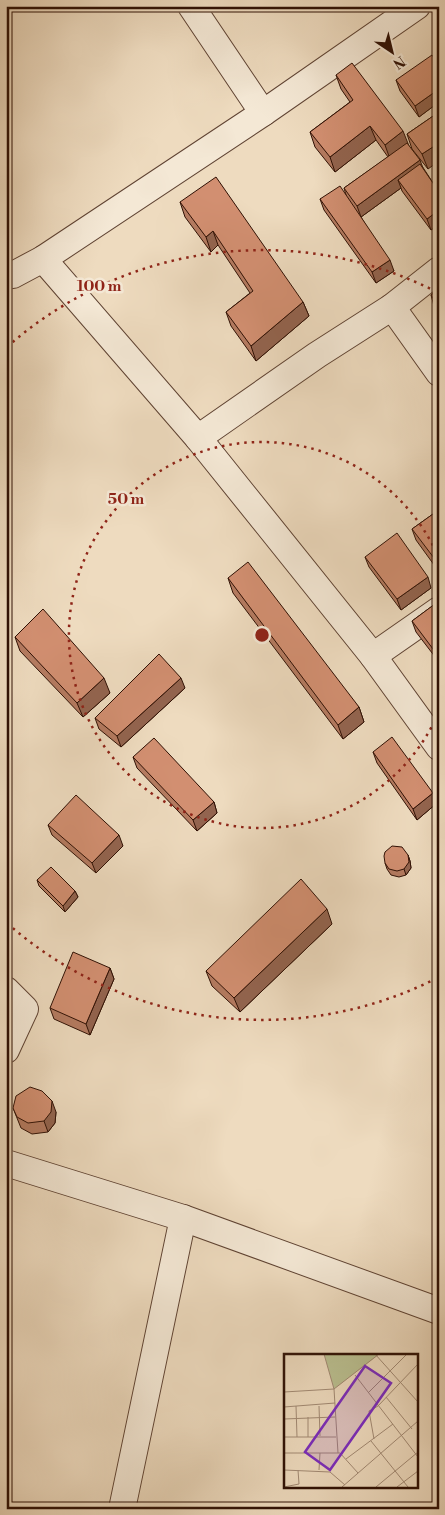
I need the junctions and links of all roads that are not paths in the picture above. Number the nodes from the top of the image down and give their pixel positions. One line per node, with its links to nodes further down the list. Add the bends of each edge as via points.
1 (191, 6): 3 (street)
2 (416, 6): 3 (street)
3 (263, 114): 4 (street)
4 (43, 259): 6 (street); 9 (street)
5 (439, 270): 7 (street)
6 (6, 276)
7 (392, 307): 8 (street); 9 (street)
8 (439, 373)
9 (198, 438): 11 (street)
10 (439, 610): 11 (street)
11 (373, 656): 12 (street)
12 (439, 747)
13 (6, 990): 14 (street, via 25,1009)
14 (6, 1050)
15 (6, 1163): 16 (street)
16 (183, 1218): 17 (street); 18 (street)
17 (439, 1311)
18 (122, 1509)

